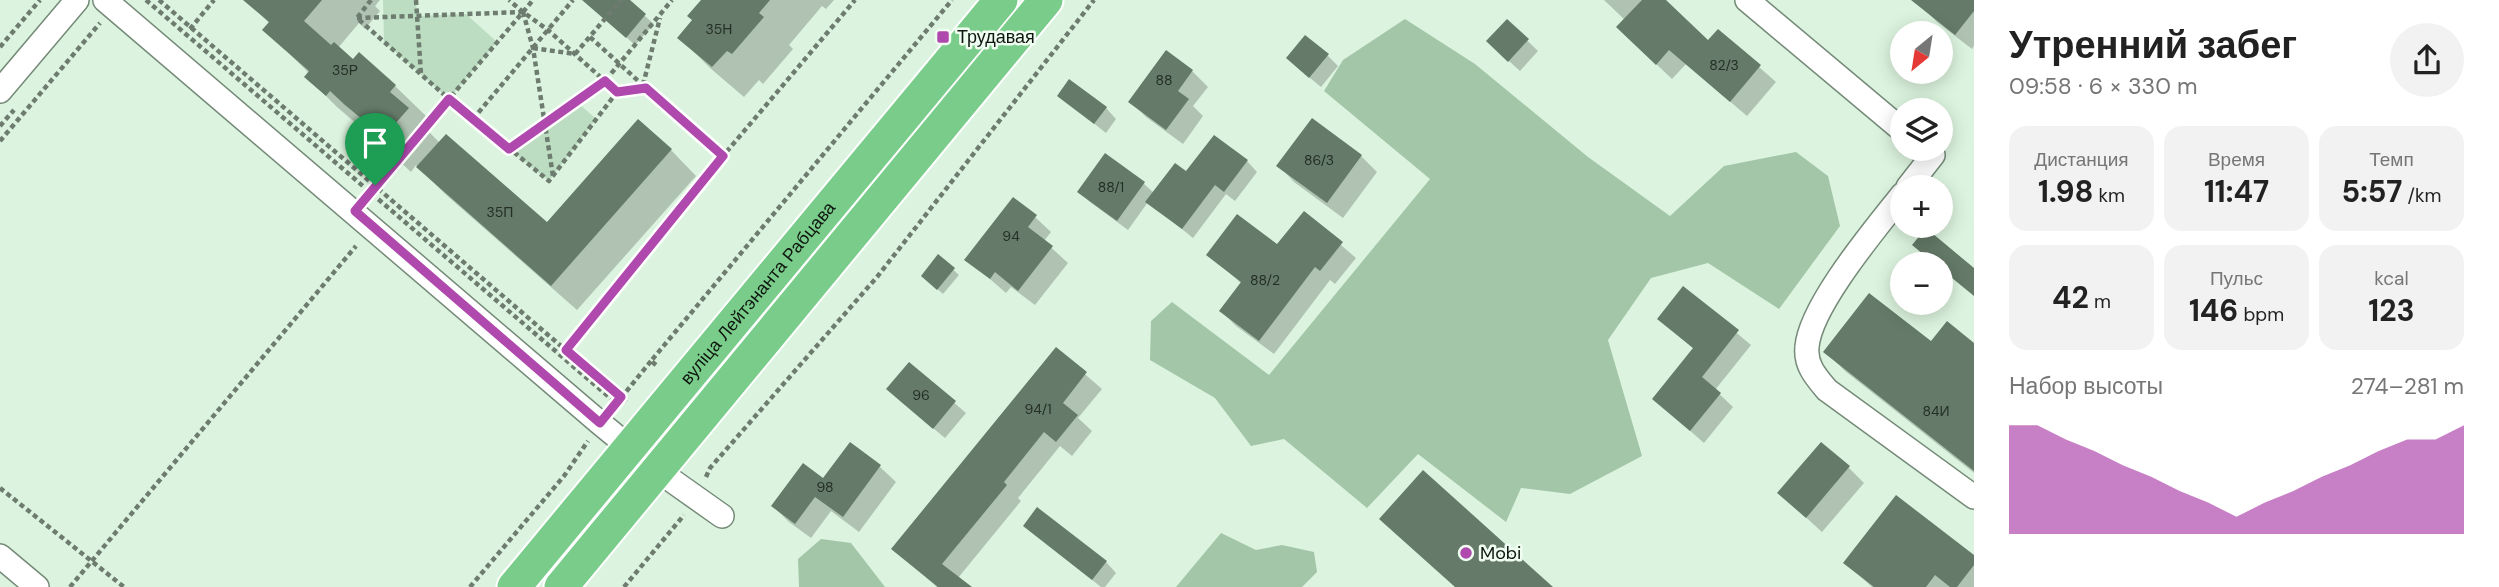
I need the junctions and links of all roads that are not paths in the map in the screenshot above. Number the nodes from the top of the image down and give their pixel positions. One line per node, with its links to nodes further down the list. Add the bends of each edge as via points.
1 (77, 0): 6 (street)
2 (1001, 0): 11 (highway, вуліца Лейтэнанта Рабцава)
3 (1046, 0): 12 (highway, вуліца Лейтэнанта Рабцава)
4 (1747, 0): 7 (street)
5 (109, 3): 11 (street)
6 (0, 91)
7 (1890, 120)
8 (1928, 161): 9 (street)
9 (1917, 175)
10 (1890, 210): 13 (street, via 1810,328 1806,349 1811,372 1827,390)
11 (631, 448): 12 (street); 17 (highway, вуліца Лейтэнанта Рабцава)
12 (657, 470): 14 (street); 18 (highway, вуліца Лейтэнанта Рабцава)
13 (1974, 497)
14 (722, 516)
15 (0, 556): 16 (street)
16 (37, 587)
17 (514, 587)
18 (561, 587)

